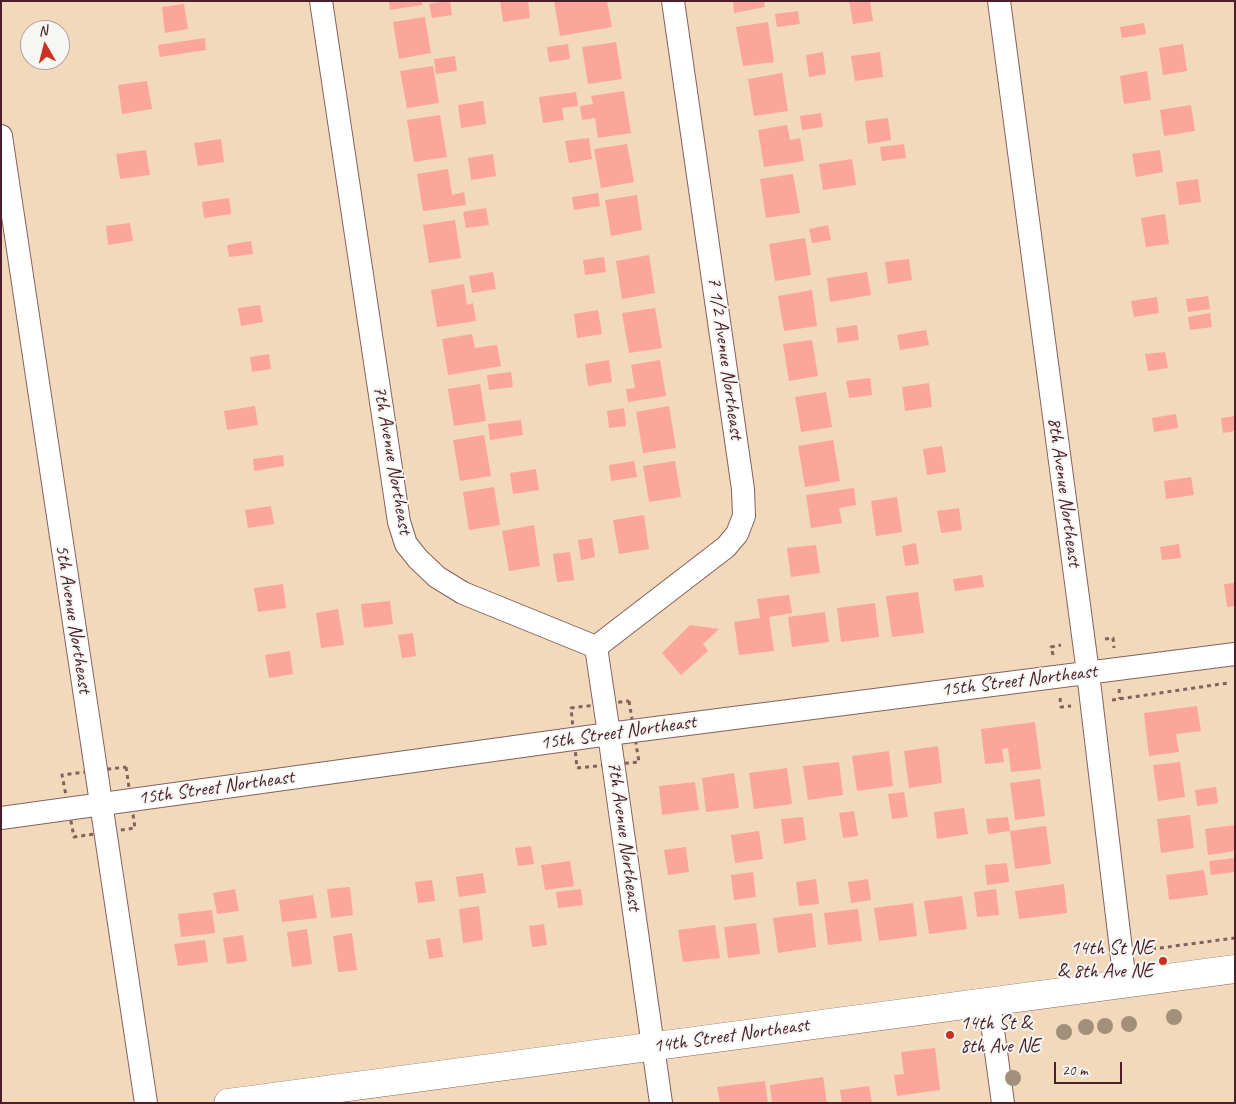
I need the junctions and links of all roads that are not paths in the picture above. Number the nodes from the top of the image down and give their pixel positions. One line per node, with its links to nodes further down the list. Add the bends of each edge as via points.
1 (321, 1): 6 (street, 7th Avenue Northeast, via 399,522 406,544 437,577 463,593)
2 (673, 1): 6 (street, 7 1/2 Avenue Northeast, via 743,489 744,516 737,534 726,547)
3 (999, 1): 8 (street, 8th Avenue Northeast)
4 (1, 136): 5 (street, 5th Avenue Northeast)
5 (6, 208): 10 (street, 5th Avenue Northeast)
6 (596, 648): 9 (street, 7th Avenue Northeast)
7 (1235, 654): 8 (street, 15th Street Northeast)
8 (1088, 672): 9 (street, 15th Street Northeast); 13 (street, 8th Avenue Northeast)
9 (610, 734): 10 (street, 15th Street Northeast); 15 (street, 7th Avenue Northeast)
10 (101, 804): 11 (street, 15th Street Northeast); 17 (street, 5th Avenue Northeast)
11 (1, 818)
12 (1235, 969): 13 (main road, 14th Street Northeast)
13 (1125, 983): 14 (main road, 14th Street Northeast)
14 (989, 1001): 15 (main road, 14th Street Northeast); 20 (street)
15 (653, 1046): 16 (main road, 14th Street Northeast); 19 (street, 7th Avenue Northeast)
16 (364, 1094): 18 (main road, 14th Street Northeast)
17 (146, 1103)
18 (228, 1103)
19 (661, 1103)
20 (1003, 1103)

